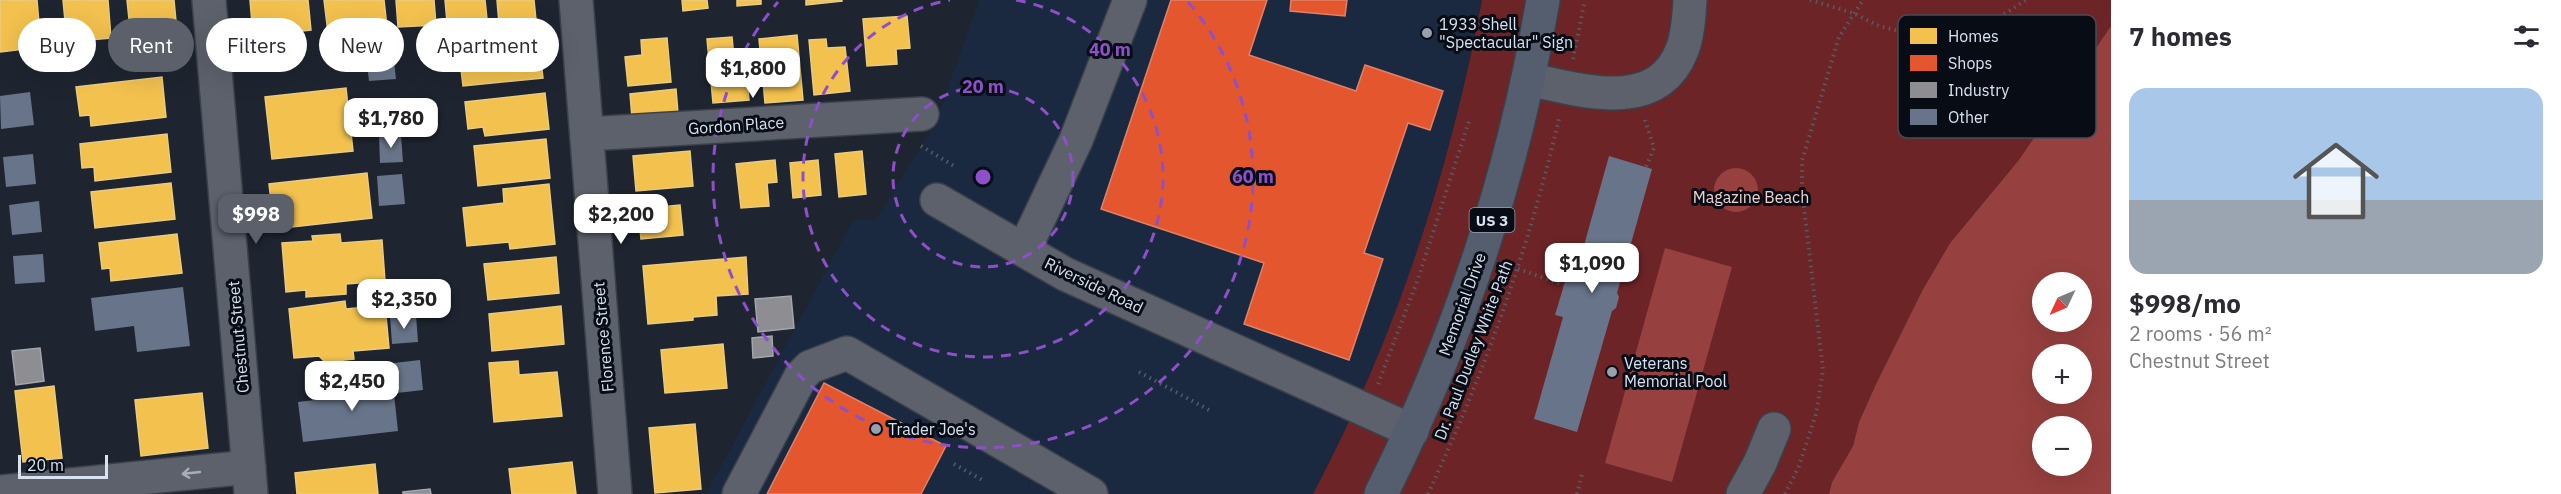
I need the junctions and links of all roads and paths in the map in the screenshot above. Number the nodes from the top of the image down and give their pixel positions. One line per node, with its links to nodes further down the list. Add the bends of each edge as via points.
1 (209, 0): 32 (street, Chestnut Street)
2 (576, 0): 18 (street, Florence Street)
3 (1130, 0): 22 (street, Riverside Road, via 1076,141)
4 (1543, 0): 14 (highway, Memorial Drive / US 3)
5 (1585, 0): 13 (path)
6 (1690, 0): 14 (street, via 1683,49 1663,80 1646,90 1600,92)
7 (1810, 0): 10 (path)
8 (1863, 0): 10 (path)
9 (2026, 0): 11 (path)
10 (1853, 13): 12 (path, via 1879,27); 42 (path, via 1839,37 1802,161 1823,370 1816,414 1800,466)
11 (2003, 15)
12 (1898, 31)
13 (1570, 69)
14 (1528, 80): 29 (highway, Memorial Drive / US 3, via 1479,258)
15 (922, 114): 18 (street, Gordon Place)
16 (1560, 117): 23 (path, Dr. Paul Dudley White Path)
17 (1469, 121): 26 (path, via 1418,279)
18 (587, 134): 35 (street, Florence Street)
19 (921, 146): 20 (path)
20 (954, 165)
21 (937, 201): 22 (street)
22 (1024, 250): 29 (street, Riverside Road, via 1083,282)
23 (1518, 269): 24 (path); 39 (path, Dr. Paul Dudley White Path, via 1495,336)
24 (1564, 285)
25 (1138, 372): 27 (path)
26 (1377, 387)
27 (1209, 410)
28 (1774, 429): 41 (street)
29 (1412, 431): 38 (highway, Memorial Drive / US 3)
30 (954, 464): 33 (path)
31 (1582, 474): 40 (path)
32 (250, 480): 34 (street, one-way to 34)
33 (984, 481)
34 (0, 492)
35 (615, 494)
36 (739, 494): 37 (street, via 801,376 810,367 847,353)
37 (1091, 494)
38 (1381, 494)
39 (1428, 494)
40 (1576, 494)
41 (1743, 494)
42 (1785, 494)

